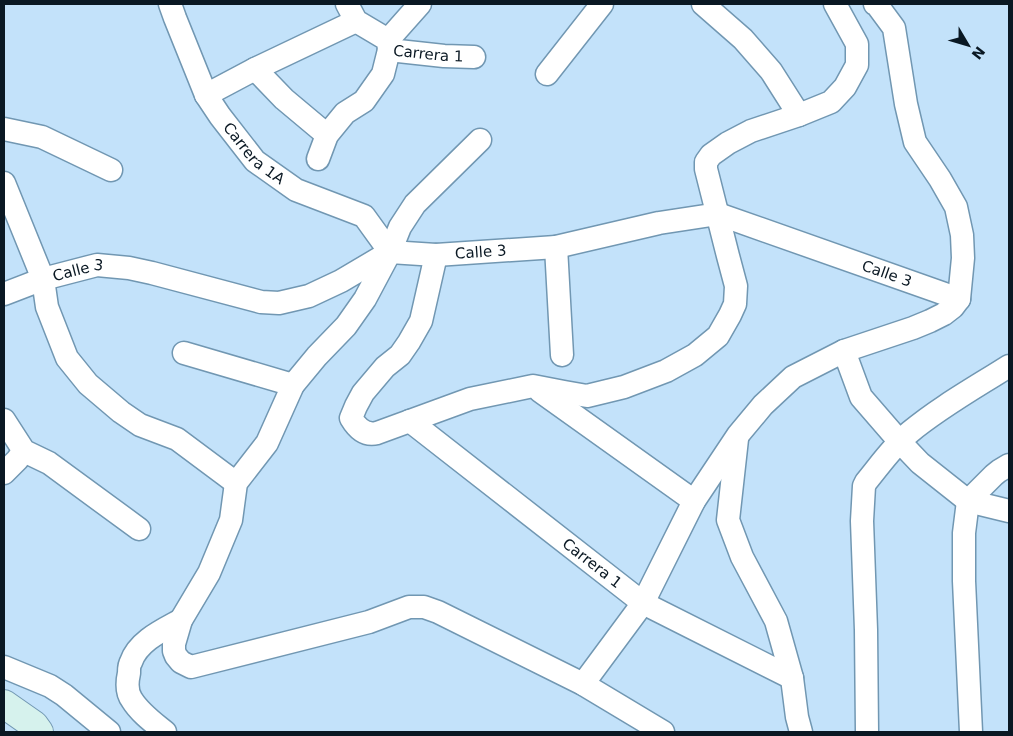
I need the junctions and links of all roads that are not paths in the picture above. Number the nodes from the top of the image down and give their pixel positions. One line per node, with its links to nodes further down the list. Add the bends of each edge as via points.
1 (170, 4): 12 (street, Carrera 1A)
2 (420, 4): 8 (street)
3 (602, 4): 11 (street)
4 (703, 4): 13 (street, via 743,39 771,71)
5 (835, 4): 13 (street, via 857,44 858,65 845,88 831,102)
6 (874, 4): 26 (street, via 894,28 915,142 956,207 963,258)
7 (352, 12): 8 (street, Carrera 1); 10 (street)
8 (388, 45): 9 (street, Carrera 1, via 444,56); 15 (street, via 383,74 364,101 345,113)
9 (474, 57)
10 (256, 69): 12 (street); 15 (street, via 284,99)
11 (547, 74)
12 (206, 95): 22 (street, Carrera 1A, via 254,161 296,190 364,216)
13 (799, 115): 20 (street, via 751,131 711,155 706,169)
14 (4, 129): 18 (street, via 42,137)
15 (327, 135): 17 (street)
16 (480, 140): 22 (street, via 415,204 400,227)
17 (318, 159)
18 (111, 170)
19 (4, 183): 24 (street)
20 (718, 214): 21 (street, Calle 3, via 659,223); 26 (street, Calle 3); 32 (street, via 736,286 735,304 718,336 695,355 666,371 624,387 587,396)
21 (556, 248): 23 (street, Calle 3); 29 (street)
22 (390, 252): 23 (street, Calle 3); 24 (street, Calle 3, via 309,296 279,303 261,302 129,268 97,264); 31 (street, via 365,299 346,326)
23 (436, 255): 34 (street, via 421,320 400,354 363,393 351,418 362,431 371,434)
24 (43, 279): 25 (street, Calle 3); 40 (street, via 47,307 67,358 88,384 140,425 177,440)
25 (4, 294)
26 (959, 299): 27 (street, via 944,314 930,321)
27 (844, 351): 35 (street, via 793,377 763,405); 36 (street, via 861,397)
28 (184, 353): 31 (street)
29 (562, 355)
30 (1009, 366): 36 (street, via 944,407)
31 (293, 385): 40 (street, via 267,443)
32 (533, 386): 34 (street, via 470,399); 42 (street)
33 (4, 420): 37 (street)
34 (410, 421): 45 (street, Carrera 1)
35 (738, 435): 42 (street); 48 (street, via 728,520 742,557 776,621)
36 (900, 442): 41 (street); 56 (street, via 866,482 863,492)
37 (24, 451): 39 (street); 44 (street, via 49,463)
38 (1009, 465): 41 (street)
39 (4, 472)
40 (236, 483): 46 (street, via 231,520 220,548 209,573)
41 (968, 501): 43 (street); 57 (street, via 964,582)
42 (694, 502): 45 (street)
43 (1009, 511)
44 (139, 529)
45 (644, 603): 48 (street, Carrera 1); 49 (street)
46 (180, 620): 49 (street, via 174,651 181,662 191,666 369,622 408,607 424,606); 53 (street, via 145,642 136,652 128,679 131,699)
47 (4, 666): 52 (street, via 50,686)
48 (792, 678): 55 (street)
49 (584, 684): 54 (street)
50 (4, 704): 51 (main road)
51 (39, 732)
52 (109, 732)
53 (165, 732)
54 (663, 732)
55 (801, 732)
56 (867, 732)
57 (971, 732)

